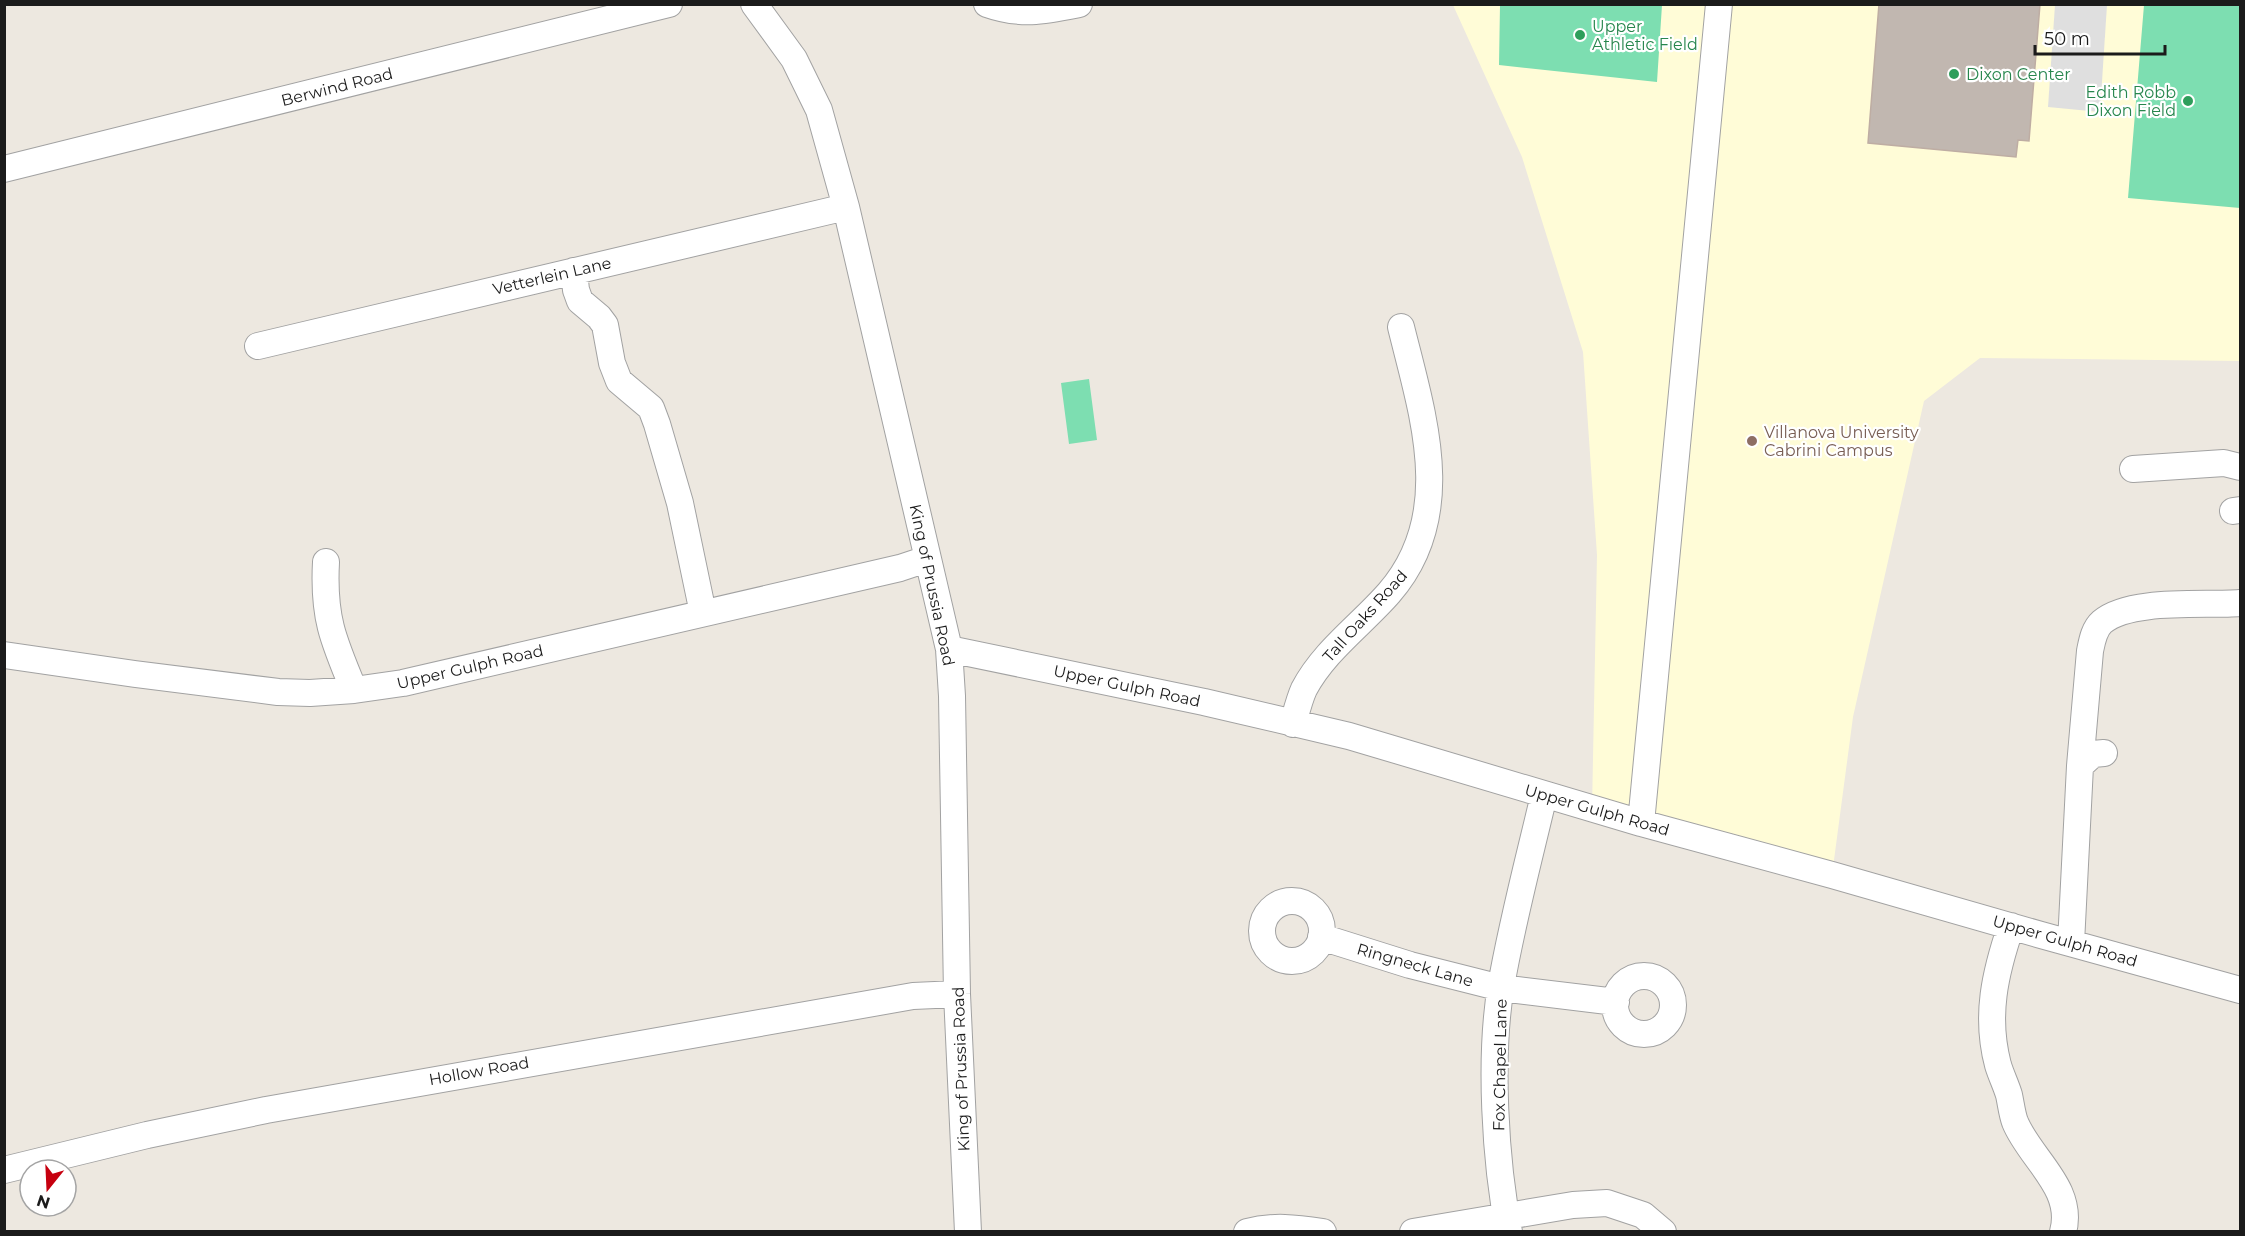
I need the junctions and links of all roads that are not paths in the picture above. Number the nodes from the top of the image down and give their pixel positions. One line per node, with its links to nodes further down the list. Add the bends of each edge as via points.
1 (669, 4): 6 (street, Berwind Road)
2 (754, 4): 7 (street, King of Prussia Road, via 794,59 819,110)
3 (987, 4): 4 (street, via 1003,10 1035,12)
4 (1079, 4)
5 (1719, 4): 24 (street)
6 (4, 169)
7 (846, 207): 8 (street, Vetterlein Lane); 13 (street, King of Prussia Road)
8 (574, 271): 10 (street, Vetterlein Lane); 16 (street, via 580,301 605,325 612,363 620,381 651,408 680,503)
9 (1401, 327): 20 (street, Tall Oaks Road, via 1424,422 1430,501 1423,534 1410,565 1389,593 1314,673)
10 (258, 346)
11 (2241, 467): 12 (street, via 2224,463)
12 (2133, 469)
13 (927, 559): 16 (street, Upper Gulph Road); 17 (street, King of Prussia Road)
14 (326, 562): 19 (street, via 327,616 334,644)
15 (2241, 603): 22 (street, via 2143,608 2101,623 2090,651)
16 (703, 613): 19 (street, Upper Gulph Road, via 403,683)
17 (949, 649): 20 (street, Upper Gulph Road); 30 (street, King of Prussia Road)
18 (4, 655): 19 (street, Upper Gulph Road, via 278,692)
19 (354, 690)
20 (1293, 724): 23 (street, Upper Gulph Road, via 1349,736)
21 (2104, 753): 22 (street, via 2093,754)
22 (2080, 766): 27 (street)
23 (1544, 795): 24 (street, Upper Gulph Road); 28 (street, Fox Chapel Lane)
24 (1641, 823): 25 (street, Upper Gulph Road)
25 (2011, 926): 27 (street, Upper Gulph Road); 39 (street, via 1993,988 1991,1029 2015,1121 2025,1143 2061,1192)
26 (1321, 938): 28 (street, Ringneck Lane, via 1410,966)
27 (2071, 943): 29 (street, Upper Gulph Road)
28 (1501, 988): 31 (street, Ringneck Lane); 33 (street, Fox Chapel Lane, via 1496,1095)
29 (2241, 990)
30 (957, 994): 32 (street, Hollow Road, via 913,996 390,1087 147,1135); 34 (street, King of Prussia Road)
31 (1616, 1002)
32 (4, 1170)
33 (1508, 1224): 37 (street); 38 (street, via 1573,1205 1607,1203 1643,1215)
34 (968, 1232)
35 (1247, 1232): 36 (street, via 1285,1226)
36 (1323, 1232)
37 (1413, 1232)
38 (1663, 1232)
39 (2063, 1232)

